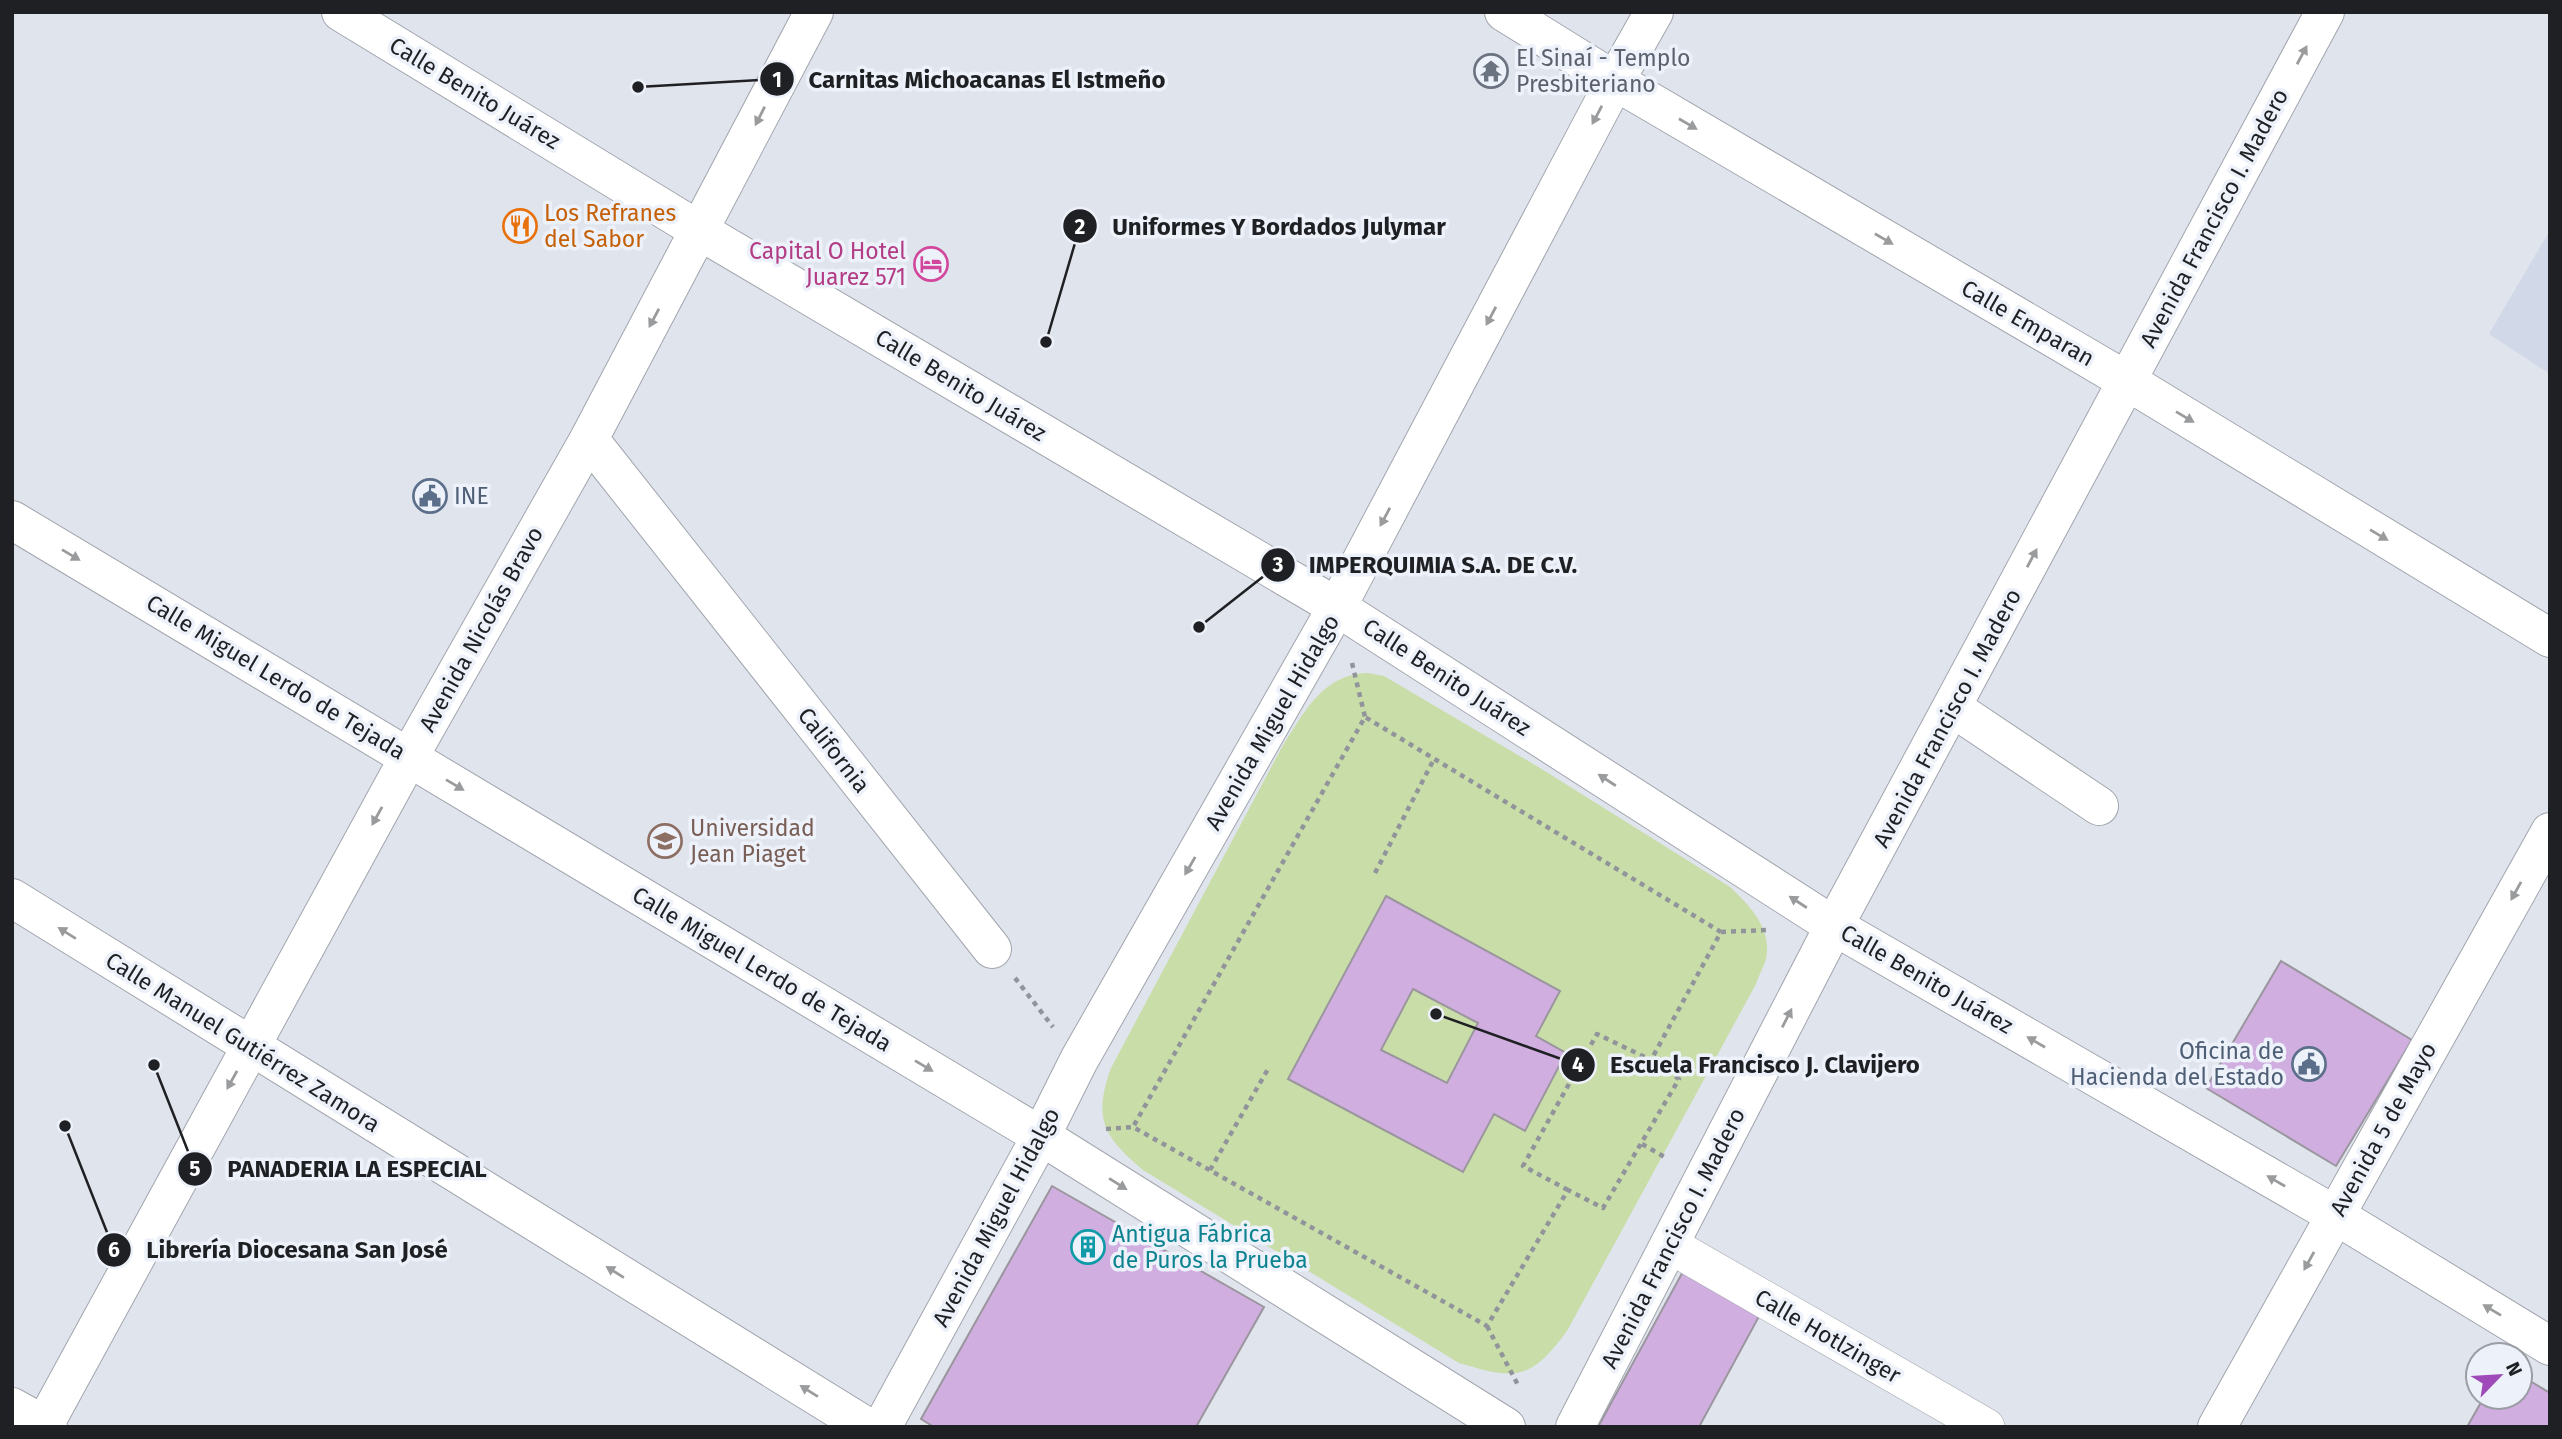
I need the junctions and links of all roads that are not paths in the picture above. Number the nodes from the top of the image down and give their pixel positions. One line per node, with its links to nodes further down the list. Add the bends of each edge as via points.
1 (341, 12): 7 (street, Calle Benito Juárez)
2 (814, 12): 7 (street, Avenida Nicolás Bravo, one-way to 7)
3 (1504, 12): 6 (street, Calle Emparan)
4 (1654, 12): 6 (street, Avenida Miguel Hidalgo)
5 (2325, 12): 8 (street, Avenida Francisco I. Madero, one-way to 5)
6 (1615, 81): 8 (street, Calle Emparan, one-way to 8); 11 (street, Avenida Miguel Hidalgo, one-way to 11)
7 (700, 231): 9 (street, Avenida Nicolás Bravo, one-way to 9); 11 (street, Calle Benito Juárez)
8 (2127, 381): 12 (street, Calle Emparan, one-way to 12); 13 (street, Avenida Francisco I. Madero, one-way to 8)
9 (589, 439): 14 (street, Avenida Nicolás Bravo); 19 (street, California)
10 (12, 520): 14 (street, Calle Miguel Lerdo de Tejada, one-way to 14)
11 (1337, 607): 18 (street, Calle Benito Juárez, one-way to 11); 21 (street, Avenida Miguel Hidalgo, one-way to 21, via 1079,1060)
12 (2550, 638)
13 (1953, 708): 15 (street); 18 (street, Avenida Francisco I. Madero)
14 (409, 757): 20 (street, Avenida Nicolás Bravo, one-way to 20); 21 (street, Calle Miguel Lerdo de Tejada, one-way to 21)
15 (2099, 806)
16 (2550, 832): 22 (street, Avenida 5 de Mayo, one-way to 22)
17 (12, 898): 20 (street, Calle Manuel Gutiérrez Zamora, one-way to 17)
18 (1834, 926): 22 (street, Calle Benito Juárez, one-way to 18); 23 (street, Avenida Francisco I. Madero, one-way to 18)
19 (992, 949)
20 (251, 1047): 25 (street, Avenida Nicolás Bravo, one-way to 25); 26 (street, Calle Manuel Gutiérrez Zamora, one-way to 20)
21 (1041, 1136): 27 (street, Avenida Miguel Hidalgo); 28 (street, Calle Miguel Lerdo de Tejada, one-way to 28)
22 (2335, 1215): 24 (street, Calle Benito Juárez, one-way to 22); 31 (street, Avenida 5 de Mayo, one-way to 31)
23 (1670, 1245): 29 (street, Avenida Francisco I. Madero); 30 (street, Calle Hotlzinger)
24 (2550, 1346)
25 (37, 1421)
26 (867, 1427)
27 (882, 1427)
28 (1506, 1427)
29 (1575, 1427)
30 (1986, 1427)
31 (2217, 1427)

